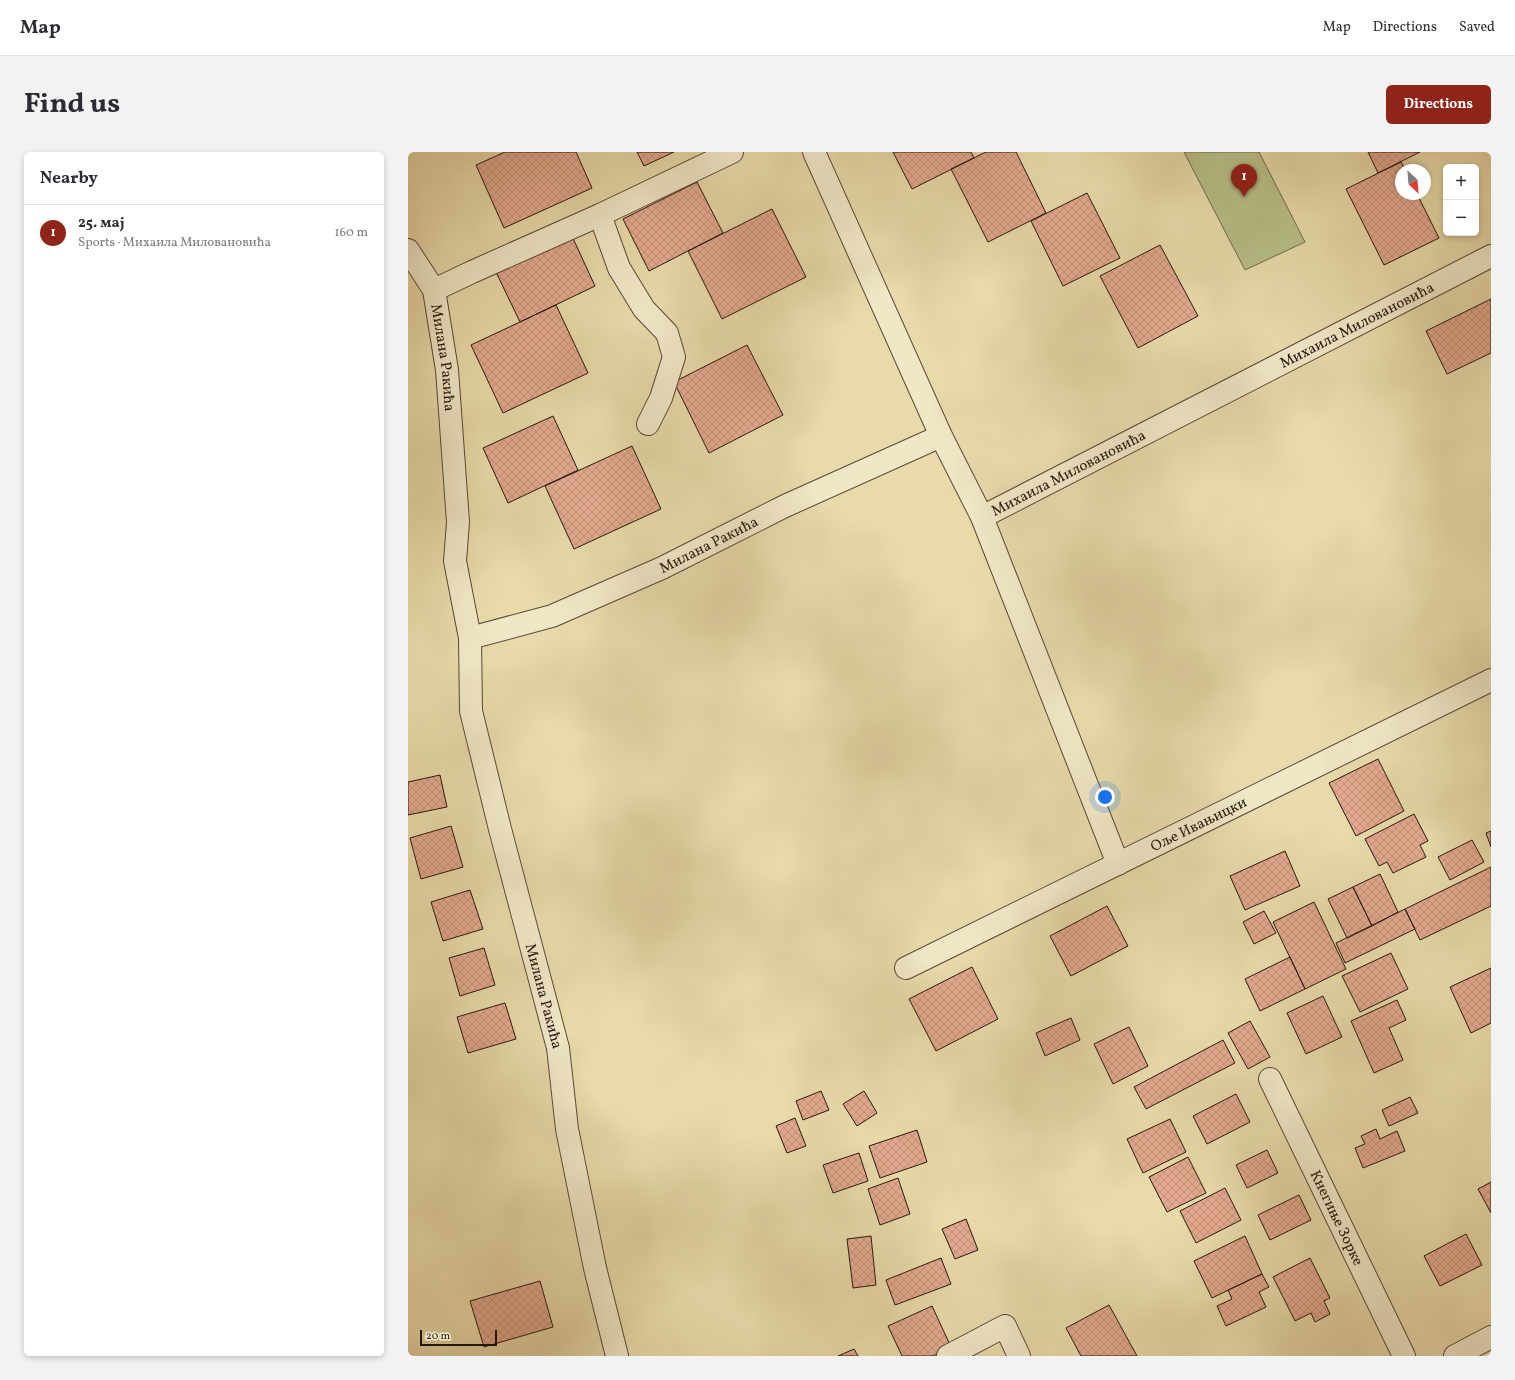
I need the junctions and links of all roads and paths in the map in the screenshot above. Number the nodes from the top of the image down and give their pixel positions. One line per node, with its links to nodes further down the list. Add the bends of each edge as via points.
1 (732, 152): 3 (street)
2 (814, 152): 8 (street, Михаила Миловановића)
3 (600, 215): 6 (street); 7 (street, via 619,268 644,309 667,333 674,357 661,398)
4 (408, 250): 6 (street, Милана Ракића)
5 (1491, 256): 9 (street, Михаила Миловановића)
6 (434, 290): 10 (street, Милана Ракића, via 449,400 458,522 455,561)
7 (648, 424)
8 (941, 436): 9 (street, Михаила Миловановића); 10 (street, Милана Ракића, via 785,506 662,568 552,616)
9 (982, 517): 12 (street)
10 (470, 638): 16 (street, Милана Ракића, via 471,711 558,1048 567,1129 595,1268)
11 (1491, 680): 12 (street, Оље Ивањицки)
12 (1118, 864): 13 (street, Оље Ивањицки)
13 (906, 968)
14 (1270, 1079): 19 (street, Кнегиње Зорке)
15 (1491, 1337): 20 (street)
16 (617, 1356)
17 (948, 1356): 18 (street, via 1005,1326)
18 (1019, 1356)
19 (1404, 1356)
20 (1455, 1356)

